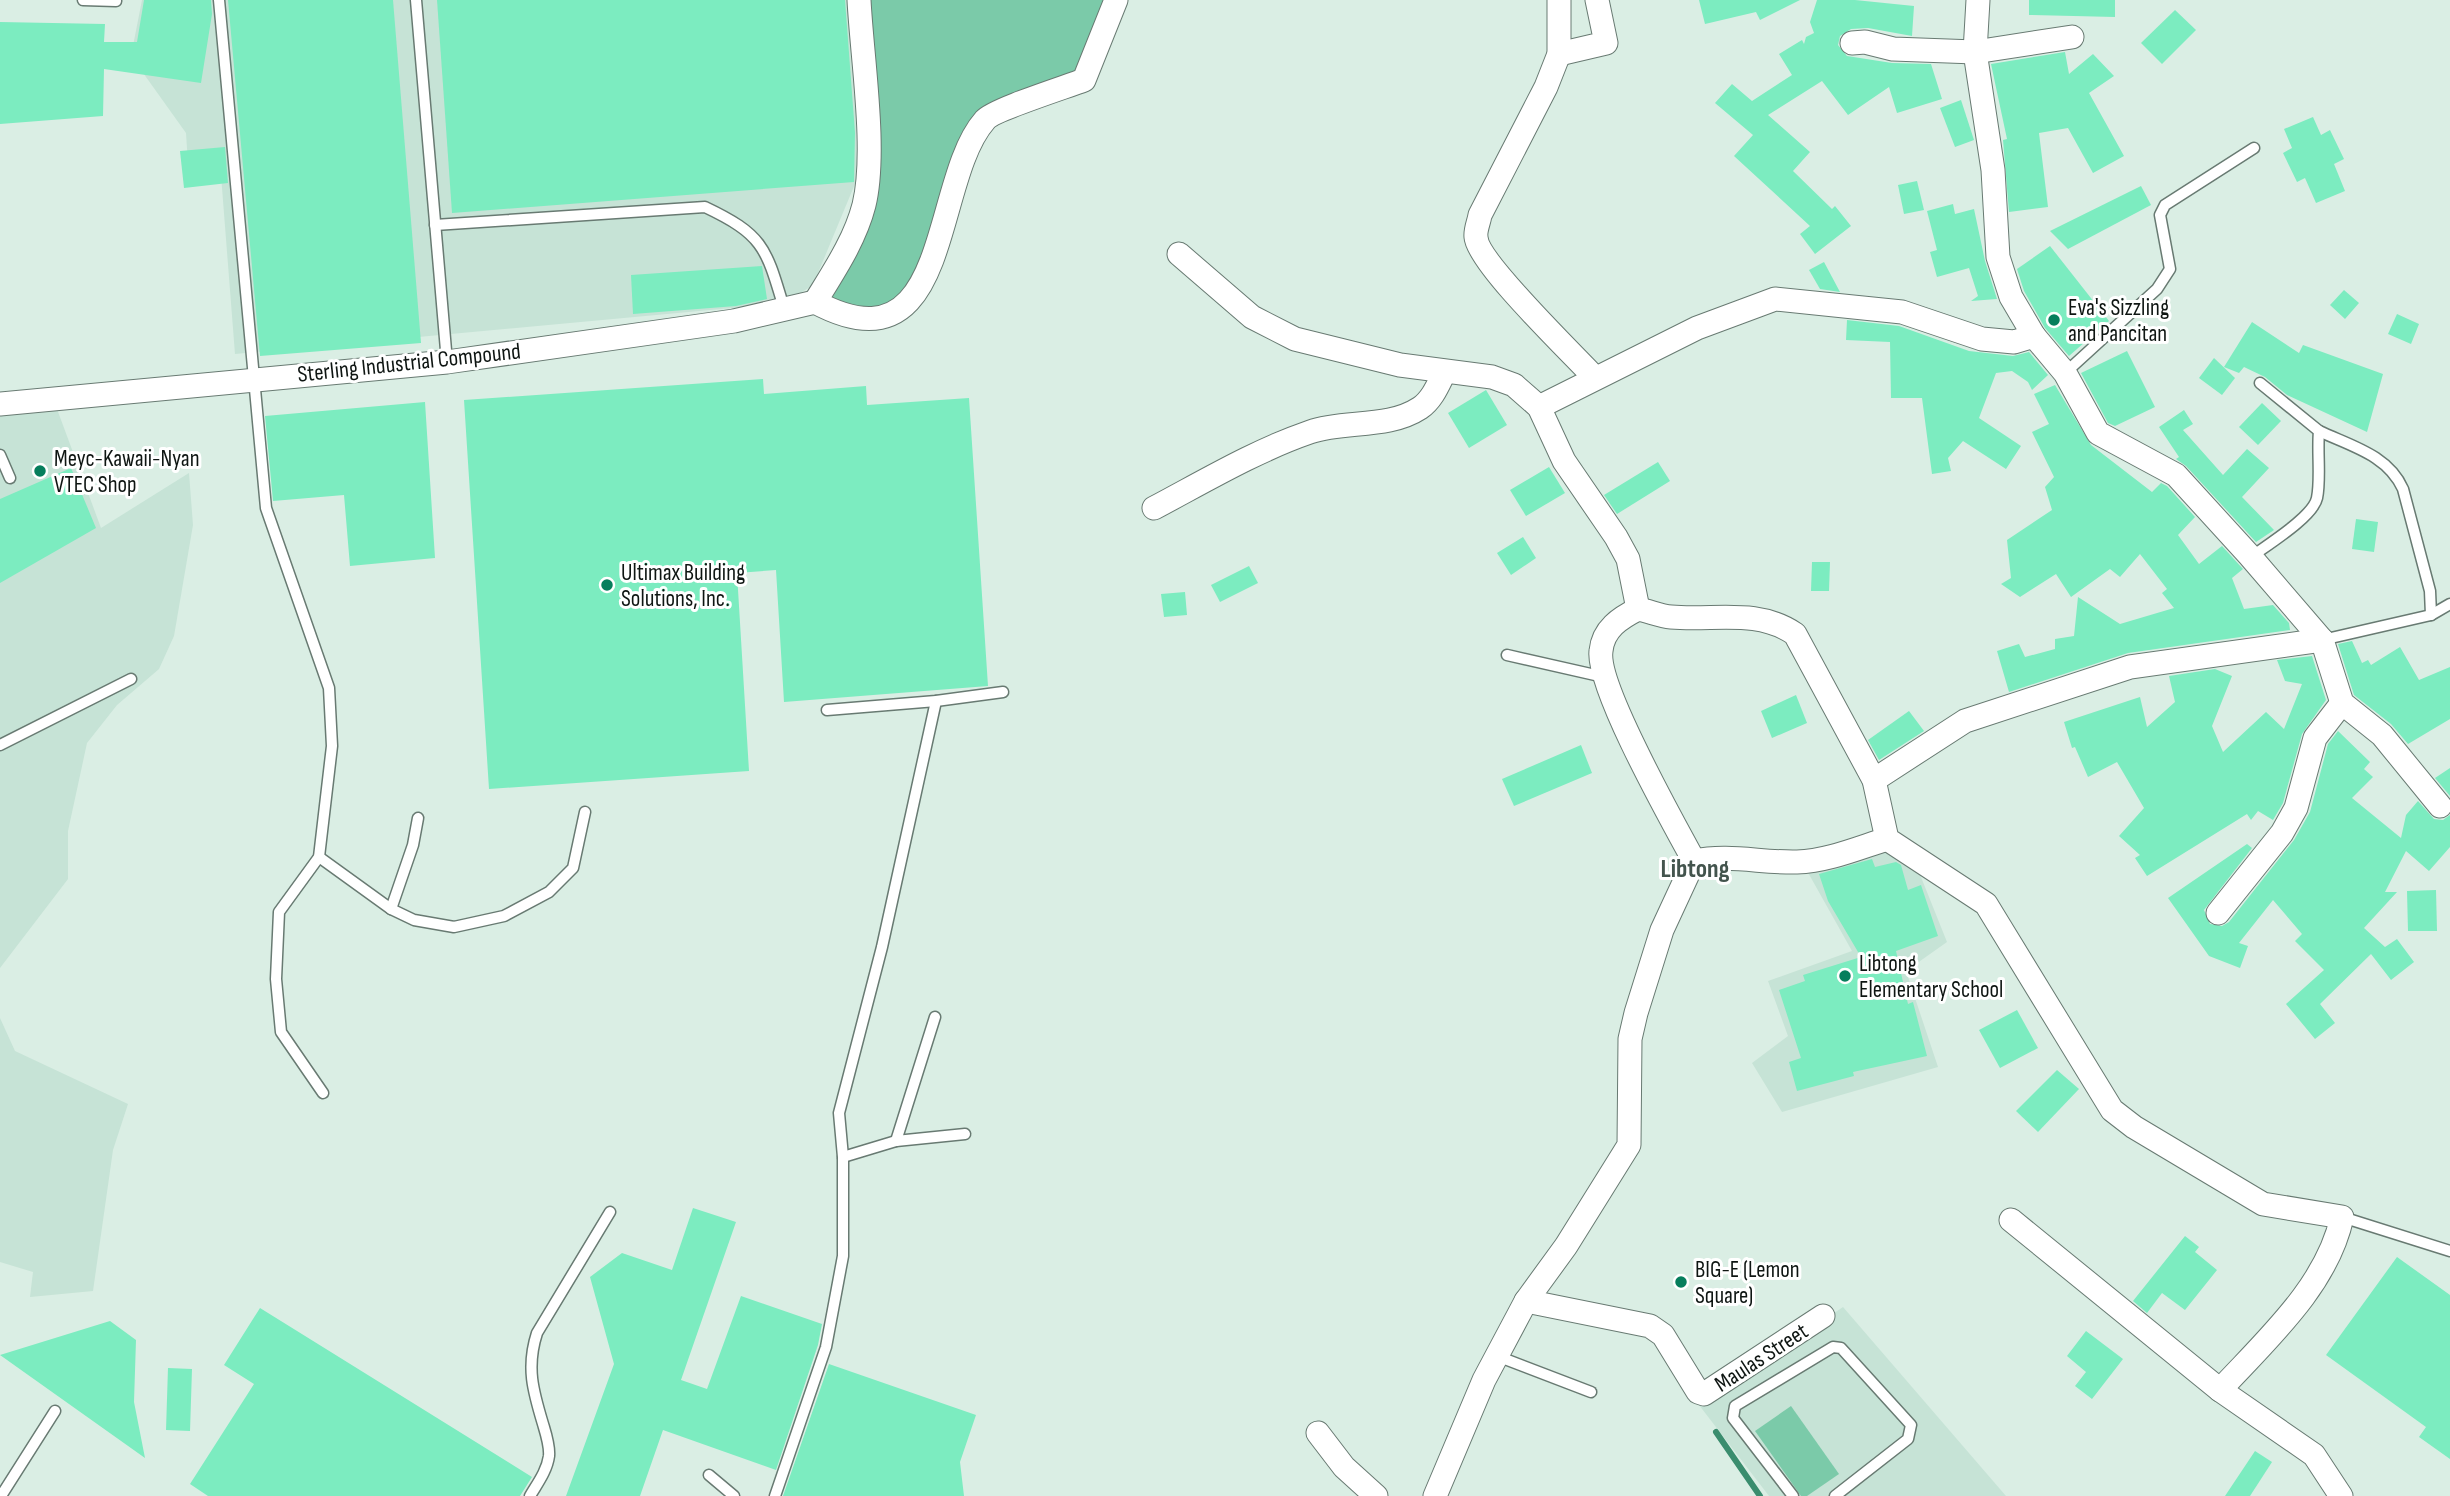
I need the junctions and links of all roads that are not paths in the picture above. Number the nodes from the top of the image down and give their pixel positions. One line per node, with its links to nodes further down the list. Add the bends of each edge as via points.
1 (83, 0): 9 (lane)
2 (219, 0): 23 (lane)
3 (416, 0): 15 (lane)
4 (859, 0): 17 (street, via 870,172 845,254)
5 (1116, 0): 17 (street, via 1084,80 986,117 955,183 933,261 912,299 882,317 839,314)
6 (1559, 0): 13 (street)
7 (1597, 0): 13 (street, via 1606,43)
8 (1978, 0): 12 (street)
9 (116, 1)
10 (2072, 37): 12 (street)
11 (1852, 43): 12 (street)
12 (1975, 52): 19 (street, via 1993,170 1998,257 2011,297)
13 (1559, 54): 24 (street, via 1480,215 1475,238 1500,276)
14 (2254, 148): 22 (lane, via 2165,205 2160,215 2169,269 2157,289)
15 (435, 225): 18 (lane, via 705,207 736,222 758,240 768,254); 20 (lane)
16 (1179, 254): 21 (street, via 1252,317 1295,339)
17 (815, 302): 18 (street, Sterling Industrial Compound)
18 (783, 308): 20 (street, Sterling Industrial Compound, via 734,321)
19 (2034, 337): 22 (street); 24 (street, via 2014,342 1982,339 1902,312 1774,299 1697,328)
20 (447, 362): 23 (street, Sterling Industrial Compound)
21 (1444, 373): 27 (street, via 1514,384); 31 (street, via 1421,407 1398,419 1312,431)
22 (2065, 373): 32 (street, via 2098,433 2176,475)
23 (251, 378): 26 (street, Sterling Industrial Compound); 50 (lane, via 266,508 329,688 332,746)
24 (1595, 378): 27 (street)
25 (2260, 383): 28 (lane)
26 (0, 404)
27 (1539, 407): 34 (street, via 1564,461 1628,559)
28 (2319, 431): 32 (lane, via 2316,501 2310,511); 35 (lane, via 2386,463 2396,474 2430,591)
29 (0, 455): 30 (lane)
30 (10, 478)
31 (1154, 508)
32 (2251, 557): 36 (street)
33 (2450, 604): 35 (lane)
34 (1638, 609): 38 (street, via 1608,630 1600,652); 45 (street, via 1669,617 1763,618 1795,634)
35 (2431, 615): 36 (lane)
36 (2322, 640): 42 (street); 45 (street, via 2130,667 1965,721)
37 (1507, 655): 38 (lane)
38 (1607, 678): 51 (street, via 1630,740)
39 (131, 680): 44 (lane)
40 (1003, 692): 41 (lane)
41 (936, 701): 43 (lane); 58 (lane, via 882,947 839,1113)
42 (2342, 703): 46 (street, via 2382,735); 53 (street, via 2311,747 2296,808 2282,833)
43 (827, 710)
44 (0, 745)
45 (1874, 780): 49 (street)
46 (2440, 806)
47 (585, 812): 52 (lane, via 573,868 549,892 504,916 454,928 414,920)
48 (418, 818): 52 (lane)
49 (1887, 839): 51 (street, via 1797,862 1716,856); 60 (street, via 1986,904 2112,1110 2263,1204)
50 (319, 857): 52 (lane); 55 (lane, via 279,912 276,979 281,1032)
51 (1694, 861): 63 (street, via 1662,930 1630,1039 1629,1145 1566,1247)
52 (391, 909)
53 (2218, 913)
54 (935, 1017): 57 (lane)
55 (323, 1093)
56 (965, 1134): 57 (lane)
57 (896, 1140): 58 (lane)
58 (843, 1157): 74 (lane, via 843,1256 827,1347)
59 (610, 1212): 72 (lane, via 537,1333 532,1349 531,1386 550,1454)
60 (2342, 1217): 62 (lane); 66 (street, via 2316,1280)
61 (2011, 1220): 66 (street)
62 (2450, 1251)
63 (1526, 1301): 64 (street, Maulas Street, via 1650,1326 1663,1335 1698,1392 1704,1394); 65 (street)
64 (1823, 1317)
65 (1496, 1356): 67 (lane); 76 (street)
66 (2220, 1390): 79 (street, via 2314,1455)
67 (1591, 1392)
68 (55, 1411): 71 (lane)
69 (1318, 1433): 75 (street, via 1344,1467)
70 (709, 1475): 73 (lane)
71 (1, 1496)
72 (530, 1496)
73 (734, 1496)
74 (775, 1496)
75 (1376, 1496)
76 (1435, 1496)
77 (1793, 1496): 78 (lane, via 1732,1412 1833,1347 1841,1348 1910,1425 1911,1432 1908,1440)
78 (1835, 1496)
79 (2342, 1496)

